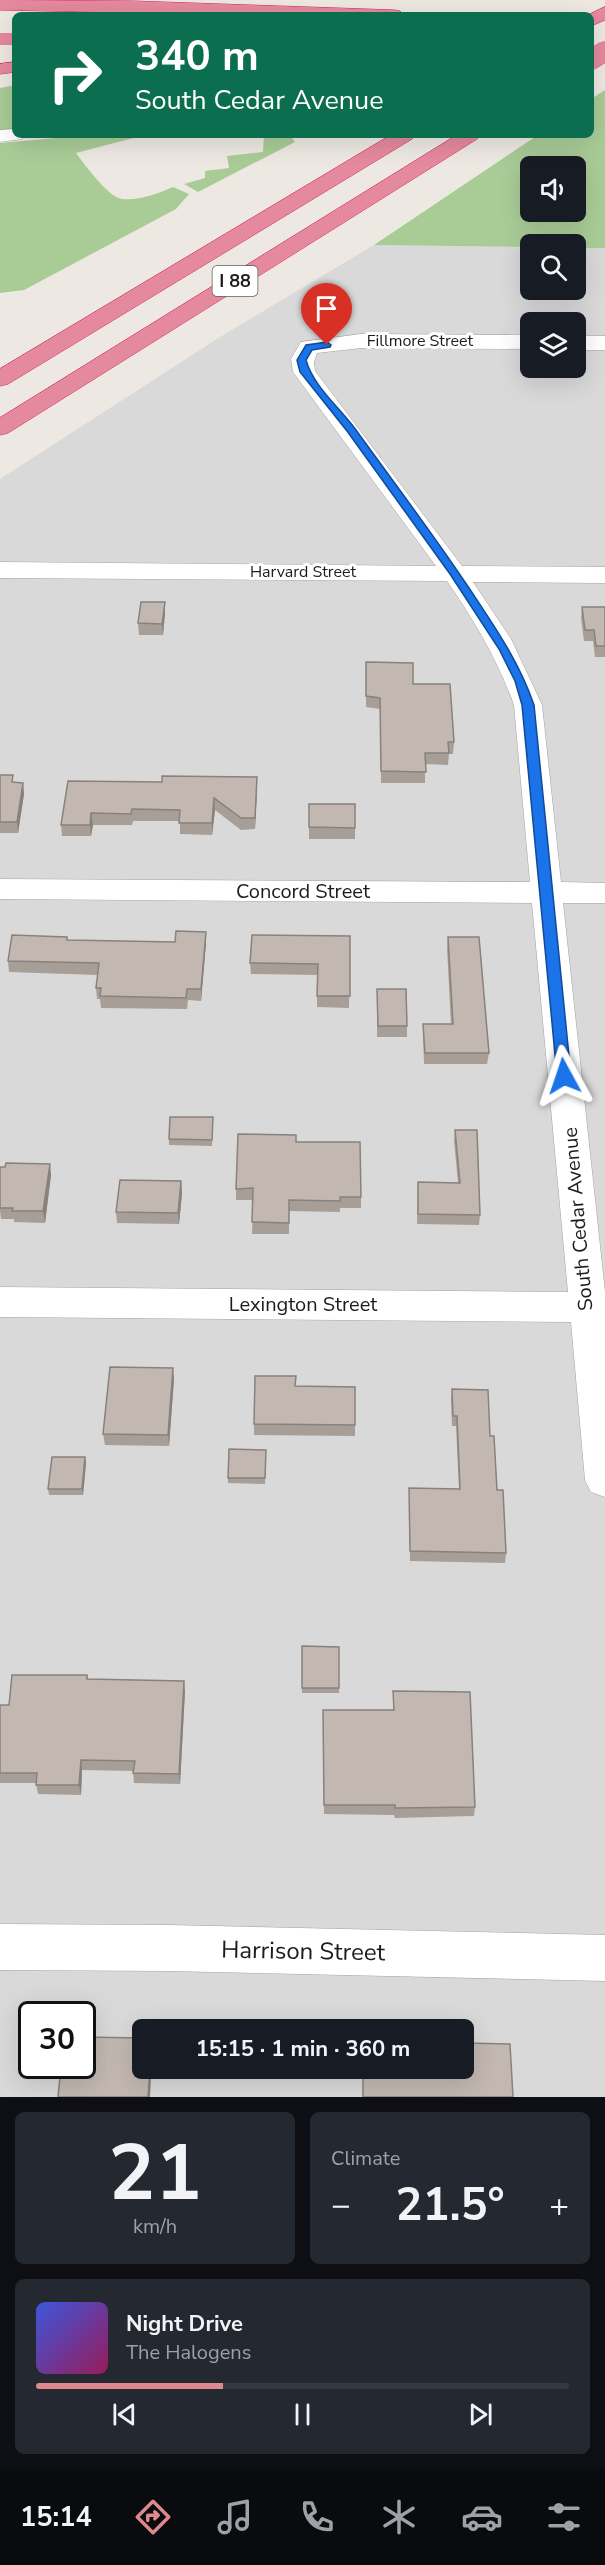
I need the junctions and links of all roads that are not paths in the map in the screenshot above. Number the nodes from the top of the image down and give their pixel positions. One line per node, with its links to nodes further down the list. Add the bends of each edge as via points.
1 (0, 5): 2 (highway)
2 (265, 10): 3 (highway); 4 (highway)
3 (218, 12)
4 (317, 12)
5 (400, 138): 7 (highway, I 88)
6 (465, 138): 14 (highway, I 88)
7 (74, 334): 12 (highway); 13 (highway, I 88)
8 (520, 342): 11 (street, Fillmore Street, via 361,340)
9 (586, 342): 10 (street)
10 (605, 343)
11 (309, 347): 16 (street, South Cedar Avenue, via 301,360 304,372)
12 (0, 374)
13 (0, 379)
14 (0, 428)
15 (0, 570): 16 (street, Harvard Street)
16 (454, 573): 17 (street, Harvard Street); 19 (street, South Cedar Avenue, via 514,665 528,705)
17 (605, 575)
18 (0, 889): 19 (street, Concord Street)
19 (547, 892): 20 (street, Concord Street); 22 (street, South Cedar Avenue)
20 (605, 893)
21 (0, 1302): 22 (street, Lexington Street)
22 (595, 1307): 23 (street, South Cedar Avenue)
23 (605, 1480)
24 (0, 1947): 25 (street, Harrison Street)
25 (605, 1958)

